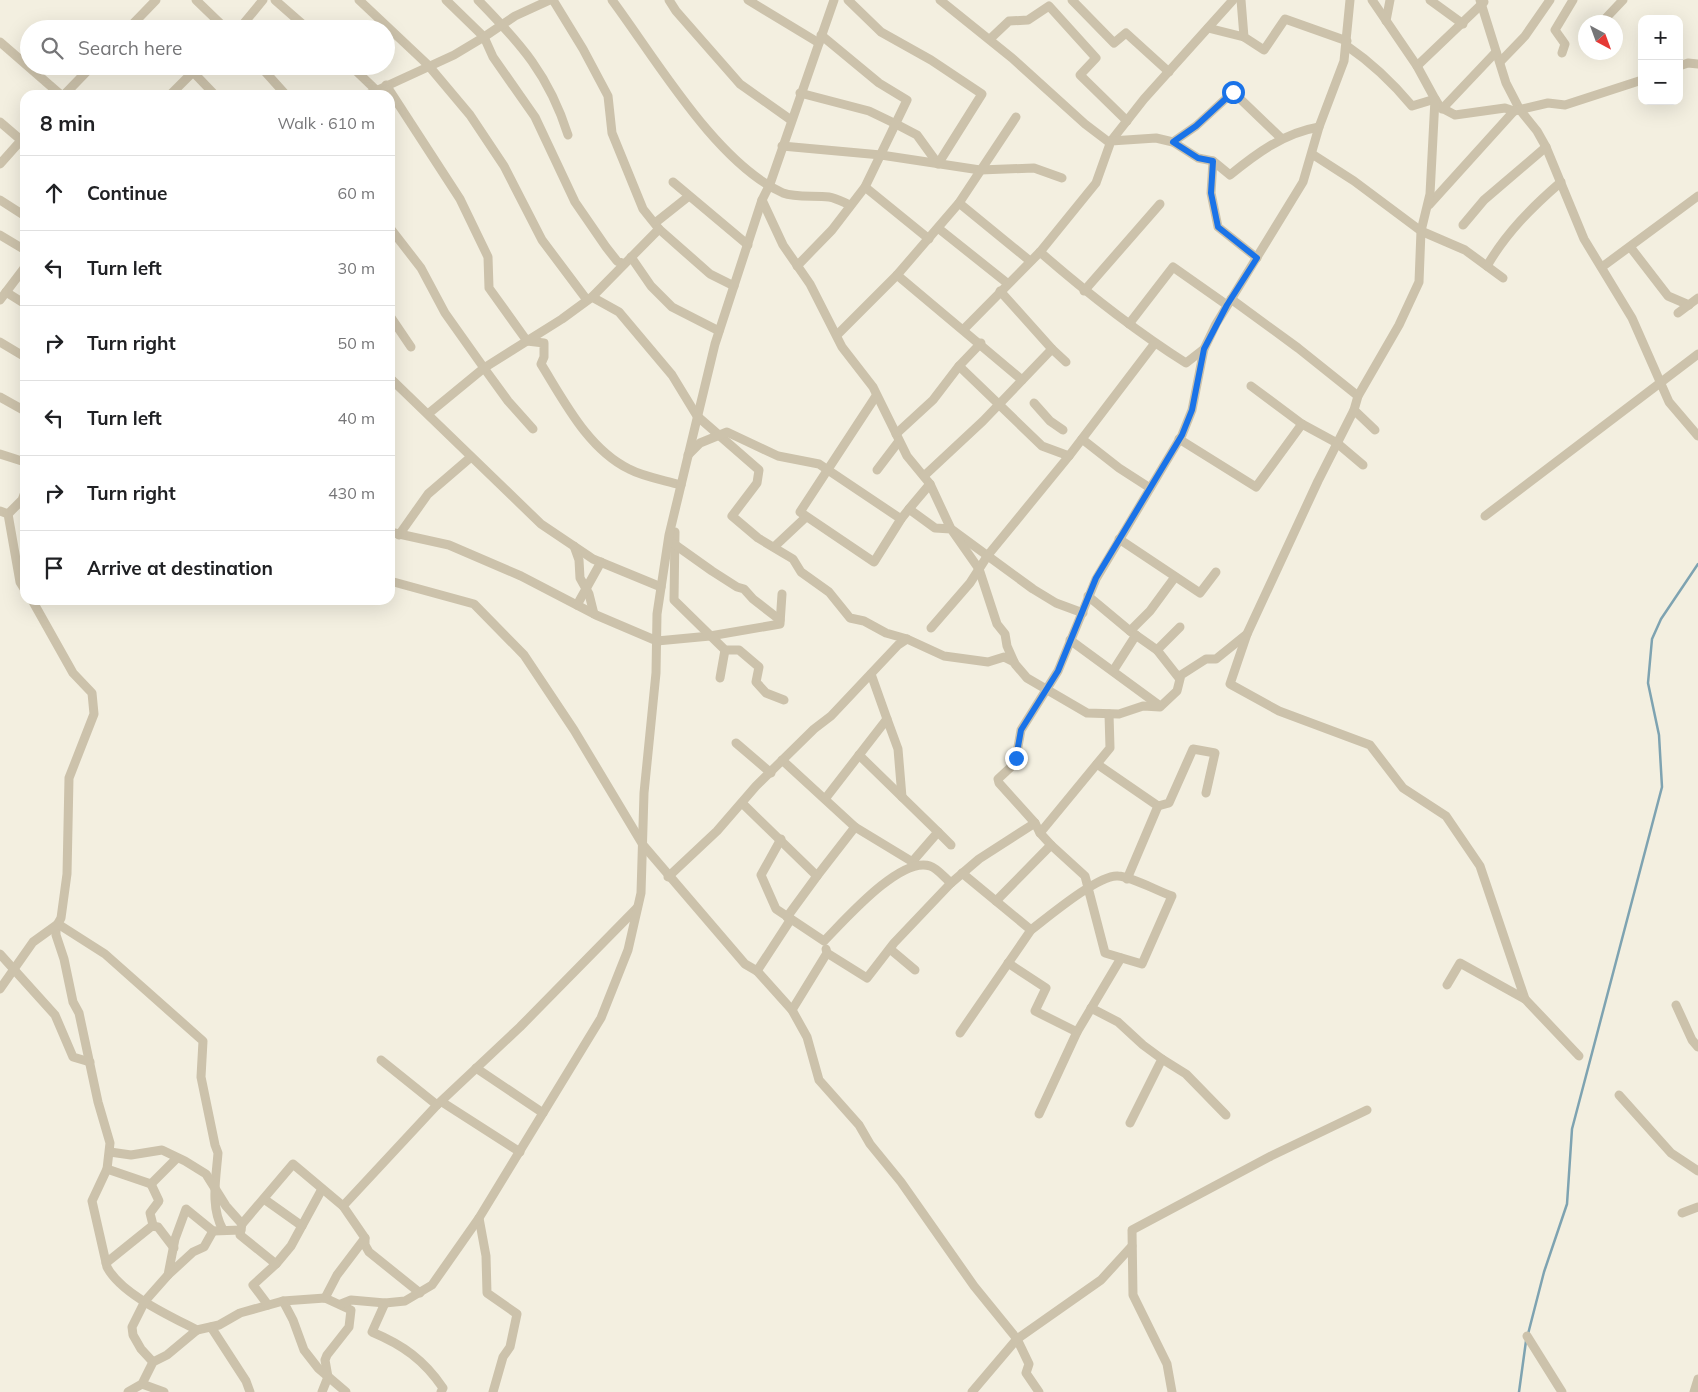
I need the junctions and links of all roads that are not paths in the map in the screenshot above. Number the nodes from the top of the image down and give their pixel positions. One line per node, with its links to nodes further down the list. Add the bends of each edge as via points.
1 (156, 0): 28 (street)
2 (196, 0): 29 (street)
3 (263, 0): 30 (street)
4 (275, 0): 31 (street)
5 (359, 0): 32 (street)
6 (446, 0): 38 (street)
7 (478, 0): 34 (street)
8 (551, 0): 34 (street); 108 (street, via 608,96 612,133 618,151 640,202)
9 (612, 0): 96 (street, via 728,154 746,170)
10 (669, 0): 74 (street, via 740,84)
11 (748, 0): 40 (street)
12 (834, 0): 40 (street)
13 (848, 0): 91 (street, via 881,32 982,94)
14 (940, 0): 41 (street)
15 (1072, 0): 52 (street, via 1114,43 1126,33)
16 (1233, 0): 36 (street)
17 (1241, 0): 39 (street)
18 (1350, 0): 43 (street)
19 (1372, 0): 33 (street)
20 (1390, 0): 33 (street)
21 (1430, 0): 35 (street)
22 (1550, 0): 47 (street, via 1525,36)
23 (1573, 0): 45 (street, via 1555,30 1565,44)
24 (1623, 0): 27 (street)
25 (1482, 2): 35 (street); 44 (street)
26 (1045, 3): 41 (street, via 1028,20 1008,21); 75 (street, via 1096,58 1080,76)
27 (1609, 15)
28 (137, 20)
29 (217, 20)
30 (246, 20)
31 (298, 20)
32 (380, 20)
33 (1386, 20): 51 (street)
34 (502, 24): 38 (street); 79 (street, via 530,56 551,89)
35 (1463, 24): 51 (street)
36 (1208, 28): 39 (street); 52 (street)
37 (395, 34): 49 (street)
38 (484, 37): 49 (street, via 454,55); 119 (street, via 493,57 535,118 575,202 617,260)
39 (1244, 37): 43 (street, via 1264,50 1285,19)
40 (820, 39): 68 (street); 77 (street, via 907,100)
41 (990, 39): 83 (street)
42 (0, 42): 46 (street)
43 (1347, 44): 70 (street, via 1392,82 1412,106); 78 (street, via 1334,91)
44 (1496, 52): 47 (street); 71 (street)
45 (1562, 53)
46 (20, 59)
47 (1500, 62): 72 (street)
48 (1698, 64): 50 (street)
49 (428, 65): 60 (street); 132 (street, via 495,150 542,240)
50 (1683, 65)
51 (1417, 66): 70 (street)
52 (1169, 72): 75 (street)
53 (39, 75): 61 (street)
54 (83, 75): 62 (street)
55 (190, 75): 63 (street)
56 (200, 75): 64 (street)
57 (268, 75): 65 (street)
58 (360, 75): 66 (street)
59 (1638, 81): 72 (street, via 1565,106 1548,103)
60 (386, 85): 66 (street); 67 (street)
61 (57, 90)
62 (68, 90)
63 (175, 90)
64 (211, 90)
65 (282, 90)
66 (376, 90)
67 (389, 90)
68 (800, 93): 74 (street); 77 (street, via 869,111)
69 (395, 99): 142 (street, via 460,199 488,257 489,288)
70 (1436, 99): 71 (street); 105 (street)
71 (1442, 108): 72 (street, via 1455,114 1505,108)
72 (1517, 110): 86 (street, via 1537,131); 105 (street, via 1432,200)
73 (1016, 117): 92 (street)
74 (791, 120): 85 (street)
75 (1127, 121): 83 (street)
76 (0, 122): 80 (street)
77 (896, 124): 88 (street); 91 (street, via 917,135)
78 (1319, 127): 81 (street); 87 (street)
79 (568, 135)
80 (20, 136)
81 (1282, 140): 84 (street, via 1233,92); 89 (street, via 1260,150 1230,175)
82 (20, 141): 90 (street)
83 (1111, 142): 84 (street, via 1156,138); 117 (street, via 1096,183)
84 (1173, 142): 89 (street, via 1198,158)
85 (782, 146): 88 (street); 96 (street)
86 (1546, 147): 95 (street); 107 (street, via 1490,194)
87 (1312, 154): 110 (street); 118 (street, via 1300,190)
88 (881, 155): 91 (street); 97 (street)
89 (1213, 161): 118 (street, via 1211,193 1218,227)
90 (0, 164)
91 (938, 164): 92 (street)
92 (980, 170): 93 (street, via 1034,168); 102 (street)
93 (1062, 178)
94 (673, 182): 98 (street)
95 (1562, 182): 122 (street, via 1538,202 1501,243); 123 (street, via 1584,239)
96 (770, 184): 101 (street); 104 (street, via 784,193 831,197)
97 (865, 188): 104 (street); 113 (street)
98 (688, 196): 108 (street); 114 (street)
99 (1698, 196): 116 (street)
100 (0, 200): 106 (street)
101 (762, 200): 114 (street); 121 (street)
102 (959, 203): 109 (street); 120 (street)
103 (1160, 204): 129 (street)
104 (850, 205): 121 (street, via 832,230)
105 (1426, 212): 110 (street)
106 (20, 213)
107 (1463, 225)
108 (657, 226): 119 (street); 127 (street, via 710,274)
109 (938, 228): 113 (street); 128 (street)
110 (1422, 231): 122 (street, via 1465,250); 159 (street, via 1419,282 1414,295)
111 (395, 234): 153 (street, via 421,268 445,313)
112 (0, 235): 115 (street)
113 (929, 239): 125 (street)
114 (748, 245): 127 (street)
115 (20, 247)
116 (1631, 248): 123 (street); 135 (street, via 1668,296)
117 (1040, 252): 120 (street); 129 (street)
118 (1257, 258): 134 (street)
119 (628, 260): 132 (street); 140 (street, via 672,307)
120 (1030, 262): 128 (street)
121 (797, 266): 141 (street)
122 (1487, 266): 126 (street)
123 (1602, 267): 155 (street, via 1632,318)
124 (20, 273): 130 (street)
125 (897, 275): 139 (street); 141 (street)
126 (1503, 278)
127 (734, 286): 140 (street)
128 (1003, 287): 139 (street); 147 (street)
129 (1084, 290): 138 (street)
130 (2, 296): 133 (street)
131 (1698, 298): 135 (street)
132 (590, 299): 142 (street); 166 (street, via 619,312 672,375)
133 (20, 302)
134 (1229, 302): 138 (street, via 1173,267); 148 (street); 159 (street, via 1298,348)
135 (1689, 305): 136 (street)
136 (1678, 314)
137 (395, 324): 146 (street)
138 (1130, 324): 145 (street)
139 (964, 329): 144 (street)
140 (719, 331): 166 (street)
141 (837, 335): 158 (street)
142 (527, 341): 153 (street); 187 (street, via 544,343 541,364 600,449 629,470)
143 (0, 342): 149 (street)
144 (981, 344): 152 (street); 154 (street)
145 (1155, 344): 148 (street, via 1186,363); 174 (street)
146 (410, 347)
147 (1052, 349): 151 (street); 154 (street)
148 (1204, 349): 175 (street, via 1192,410)
149 (20, 354)
150 (1698, 354): 155 (street)
151 (1066, 362)
152 (959, 366): 162 (street); 173 (street)
153 (484, 368): 165 (street); 168 (street)
154 (1022, 380): 162 (street)
155 (1660, 381): 172 (street, via 1669,402); 193 (street)
156 (395, 383): 165 (street)
157 (1252, 386): 167 (street)
158 (876, 396): 173 (street); 183 (street)
159 (1358, 396): 164 (street)
160 (0, 397): 163 (street)
161 (1034, 403): 169 (street)
162 (998, 405): 179 (street, via 1042,446); 185 (street)
163 (20, 408)
164 (1354, 410): 170 (street); 176 (street)
165 (428, 414): 180 (street)
166 (697, 416): 171 (street); 178 (street)
167 (1302, 424): 175 (street, via 1256,487); 176 (street)
168 (533, 429)
169 (1062, 430)
170 (1375, 430)
171 (720, 434): 178 (street, via 700,443); 183 (street, via 727,432 778,456 819,464); 202 (street, via 759,470 757,483 732,516)
172 (1698, 436)
173 (898, 438): 184 (street); 185 (street, via 907,456)
174 (1082, 439): 179 (street); 188 (street)
175 (1179, 439): 188 (street)
176 (1337, 443): 182 (street); 222 (street)
177 (0, 454): 181 (street)
178 (688, 455): 187 (street)
179 (1069, 456): 203 (street)
180 (471, 457): 198 (street, via 428,494); 201 (street, via 541,524)
181 (20, 460)
182 (1364, 465)
183 (827, 470): 194 (street, via 800,512); 195 (street)
184 (877, 470)
185 (924, 476): 186 (street)
186 (930, 484): 191 (street); 196 (street)
187 (681, 485): 189 (street)
188 (1150, 488): 199 (street)
189 (678, 497): 200 (street); 210 (street)
190 (20, 500): 192 (street)
191 (909, 508): 195 (street); 196 (street, via 935,528)
192 (4, 512): 208 (street)
193 (1485, 516)
194 (806, 517): 195 (street, via 874,562); 202 (street)
195 (901, 519)
196 (951, 529): 203 (street); 205 (street)
197 (395, 534): 198 (street)
198 (400, 535): 215 (street, via 449,545 521,576)
199 (1120, 540): 207 (street); 213 (street)
200 (674, 544): 218 (street, via 744,589); 223 (street, via 674,600)
201 (574, 546): 204 (street); 211 (street)
202 (774, 547): 224 (street, via 793,559 801,572 829,592 850,618)
203 (988, 555): 205 (street); 216 (street, via 1056,603)
204 (601, 562): 210 (street); 211 (street)
205 (979, 569): 220 (street); 229 (street, via 997,624 1005,634)
206 (1216, 572): 207 (street, via 1200,593)
207 (1175, 577): 221 (street)
208 (20, 582)
209 (395, 582): 256 (street, via 474,604 502,631 524,655 574,730)
210 (661, 587): 226 (street)
211 (585, 588): 215 (street); 217 (street)
212 (782, 594): 218 (street)
213 (1088, 596): 216 (street); 221 (street)
214 (35, 605): 267 (street, via 73,673 92,693 94,714 69,778 67,874)
215 (576, 605): 217 (street)
216 (1083, 613): 225 (street)
217 (594, 614): 226 (street)
218 (780, 620): 223 (street, via 780,624)
219 (1180, 627): 228 (street)
220 (931, 628)
221 (1133, 633): 228 (street); 230 (street)
222 (1247, 634): 233 (street, via 1216,658 1206,660); 280 (street, via 1230,684 1279,711 1370,744 1402,788 1446,816 1480,866)
223 (710, 636): 226 (street); 227 (street)
224 (907, 639): 229 (street, via 944,656 988,662 1004,657); 231 (street)
225 (1070, 640): 230 (street); 234 (street, via 1058,671)
226 (657, 641): 256 (street)
227 (725, 650): 232 (street); 235 (street, via 739,650 759,667 756,682 766,693)
228 (1157, 650): 233 (street)
229 (1014, 662): 234 (street, via 1027,678)
230 (1113, 670): 236 (street)
231 (871, 674): 238 (street); 241 (street)
232 (720, 678)
233 (1179, 678): 236 (street, via 1177,691)
234 (1047, 688): 237 (street, via 1087,713); 249 (street, via 1021,730 1016,758 998,779)
235 (784, 700)
236 (1160, 706): 237 (street, via 1143,706)
237 (1109, 714): 242 (street, via 1110,748)
238 (887, 719): 240 (street); 245 (street, via 898,749)
239 (736, 743): 243 (street)
240 (859, 756): 245 (street); 246 (street)
241 (782, 760): 243 (street); 246 (street)
242 (1097, 764): 248 (street); 252 (street)
243 (771, 773): 247 (street)
244 (1206, 793): 248 (street, via 1215,754 1192,749 1169,803)
245 (902, 797): 251 (street)
246 (825, 800): 250 (street)
247 (742, 803): 253 (street); 260 (street, via 717,832)
248 (1158, 806): 261 (street)
249 (1035, 823): 252 (street); 258 (street)
250 (854, 827): 257 (street); 259 (street)
251 (938, 832): 254 (street); 257 (street)
252 (1040, 833): 255 (street)
253 (780, 839): 259 (street); 266 (street, via 761,875 776,909)
254 (951, 845)
255 (1051, 845): 263 (street, via 1085,876); 264 (street)
256 (643, 846): 260 (street); 265 (street, via 641,893)
257 (915, 864): 262 (street, via 931,866); 269 (street, via 886,882)
258 (962, 873): 262 (street); 264 (street)
259 (817, 876): 266 (street)
260 (668, 877): 277 (street, via 745,964)
261 (1127, 879): 263 (street, via 1104,877); 273 (street, via 1172,896 1142,964)
262 (951, 883): 270 (street)
263 (1088, 888): 268 (street); 273 (street, via 1105,953)
264 (996, 900): 268 (street)
265 (637, 908): 291 (street); 295 (street, via 628,950 601,1018)
266 (789, 918): 269 (street); 277 (street)
267 (58, 924): 275 (street, via 33,942); 290 (street, via 57,940); 305 (street, via 106,954 204,1041 201,1077 218,1153)
268 (1031, 930): 274 (street)
269 (824, 941): 271 (street)
270 (890, 949): 271 (street, via 867,978); 276 (street)
271 (827, 953): 283 (street)
272 (0, 954): 275 (street)
273 (1121, 958): 282 (street)
274 (1008, 963): 284 (street, via 1046,988 1035,1011); 285 (street)
275 (14, 968): 279 (street); 290 (street, via 55,1015 73,1056)
276 (915, 970)
277 (757, 971): 283 (street)
278 (1447, 985): 280 (street, via 1460,963)
279 (0, 989)
280 (1525, 999): 287 (street)
281 (1676, 1005): 286 (street)
282 (1091, 1008): 284 (street); 288 (street, via 1118,1022)
283 (792, 1010): 333 (street, via 807,1036 819,1080 859,1125 979,1293)
284 (1077, 1032): 296 (street)
285 (960, 1033)
286 (1698, 1047)
287 (1580, 1056)
288 (1162, 1058): 297 (street, via 1186,1074); 298 (street)
289 (381, 1060): 293 (street)
290 (90, 1062): 299 (street)
291 (476, 1068): 293 (street); 295 (street)
292 (1619, 1095): 303 (street, via 1671,1153)
293 (440, 1104): 300 (street); 308 (street)
294 (1367, 1110): 318 (street, via 1270,1156 1132,1230)
295 (543, 1113): 300 (street)
296 (1039, 1114)
297 (1226, 1115)
298 (1130, 1123)
299 (110, 1152): 301 (street, via 132,1155 162,1150); 302 (street)
300 (520, 1152): 311 (street)
301 (177, 1158): 304 (street); 305 (street, via 206,1174)
302 (107, 1169): 304 (street); 320 (street, via 92,1201)
303 (1698, 1171)
304 (151, 1184): 312 (street, via 159,1201 150,1212)
305 (216, 1189): 314 (street); 315 (street, via 216,1218)
306 (322, 1189): 307 (street, via 293,1164); 308 (street); 313 (street)
307 (264, 1199): 313 (street); 314 (street)
308 (343, 1206): 317 (street)
309 (1698, 1207): 310 (street)
310 (1682, 1213)
311 (479, 1218): 323 (street, via 432,1286); 344 (street, via 486,1256 487,1293 517,1314 510,1347 503,1358)
312 (153, 1225): 319 (street); 320 (street)
313 (302, 1226): 321 (street)
314 (242, 1227): 315 (street); 321 (street, via 240,1235)
315 (223, 1230): 316 (street)
316 (213, 1231): 319 (street, via 186,1209); 322 (street, via 204,1248 193,1252)
317 (364, 1238): 323 (street, via 369,1252); 324 (street)
318 (1132, 1246): 333 (street, via 1101,1280); 347 (street, via 1134,1295 1167,1364)
319 (174, 1248): 322 (street)
320 (106, 1263): 325 (street, via 118,1282)
321 (276, 1264): 329 (street, via 253,1284)
322 (168, 1275): 325 (street)
323 (420, 1293): 327 (street, via 405,1301)
324 (325, 1298): 326 (street); 328 (street)
325 (145, 1301): 331 (street); 334 (street, via 132,1328 140,1349)
326 (283, 1301): 329 (street); 335 (street, via 304,1350)
327 (385, 1303): 328 (street, via 351,1300); 343 (street, via 372,1332 411,1352 432,1372 443,1388)
328 (341, 1304): 335 (street, via 350,1310 351,1323 328,1352 325,1360)
329 (268, 1305): 330 (street, via 240,1313)
330 (211, 1327): 331 (street); 340 (street)
331 (197, 1330): 334 (street, via 167,1355)
332 (1527, 1336): 348 (street)
333 (1017, 1339): 345 (street); 346 (street, via 1029,1364 1026,1373)
334 (153, 1362): 337 (street)
335 (327, 1376): 341 (street); 342 (street)
336 (1698, 1379): 349 (street)
337 (142, 1384): 338 (street); 339 (street)
338 (128, 1392)
339 (164, 1392)
340 (250, 1392)
341 (322, 1392)
342 (346, 1392)
343 (441, 1392)
344 (493, 1392)
345 (972, 1392)
346 (1039, 1392)
347 (1172, 1392)
348 (1562, 1392)
349 (1694, 1392)

